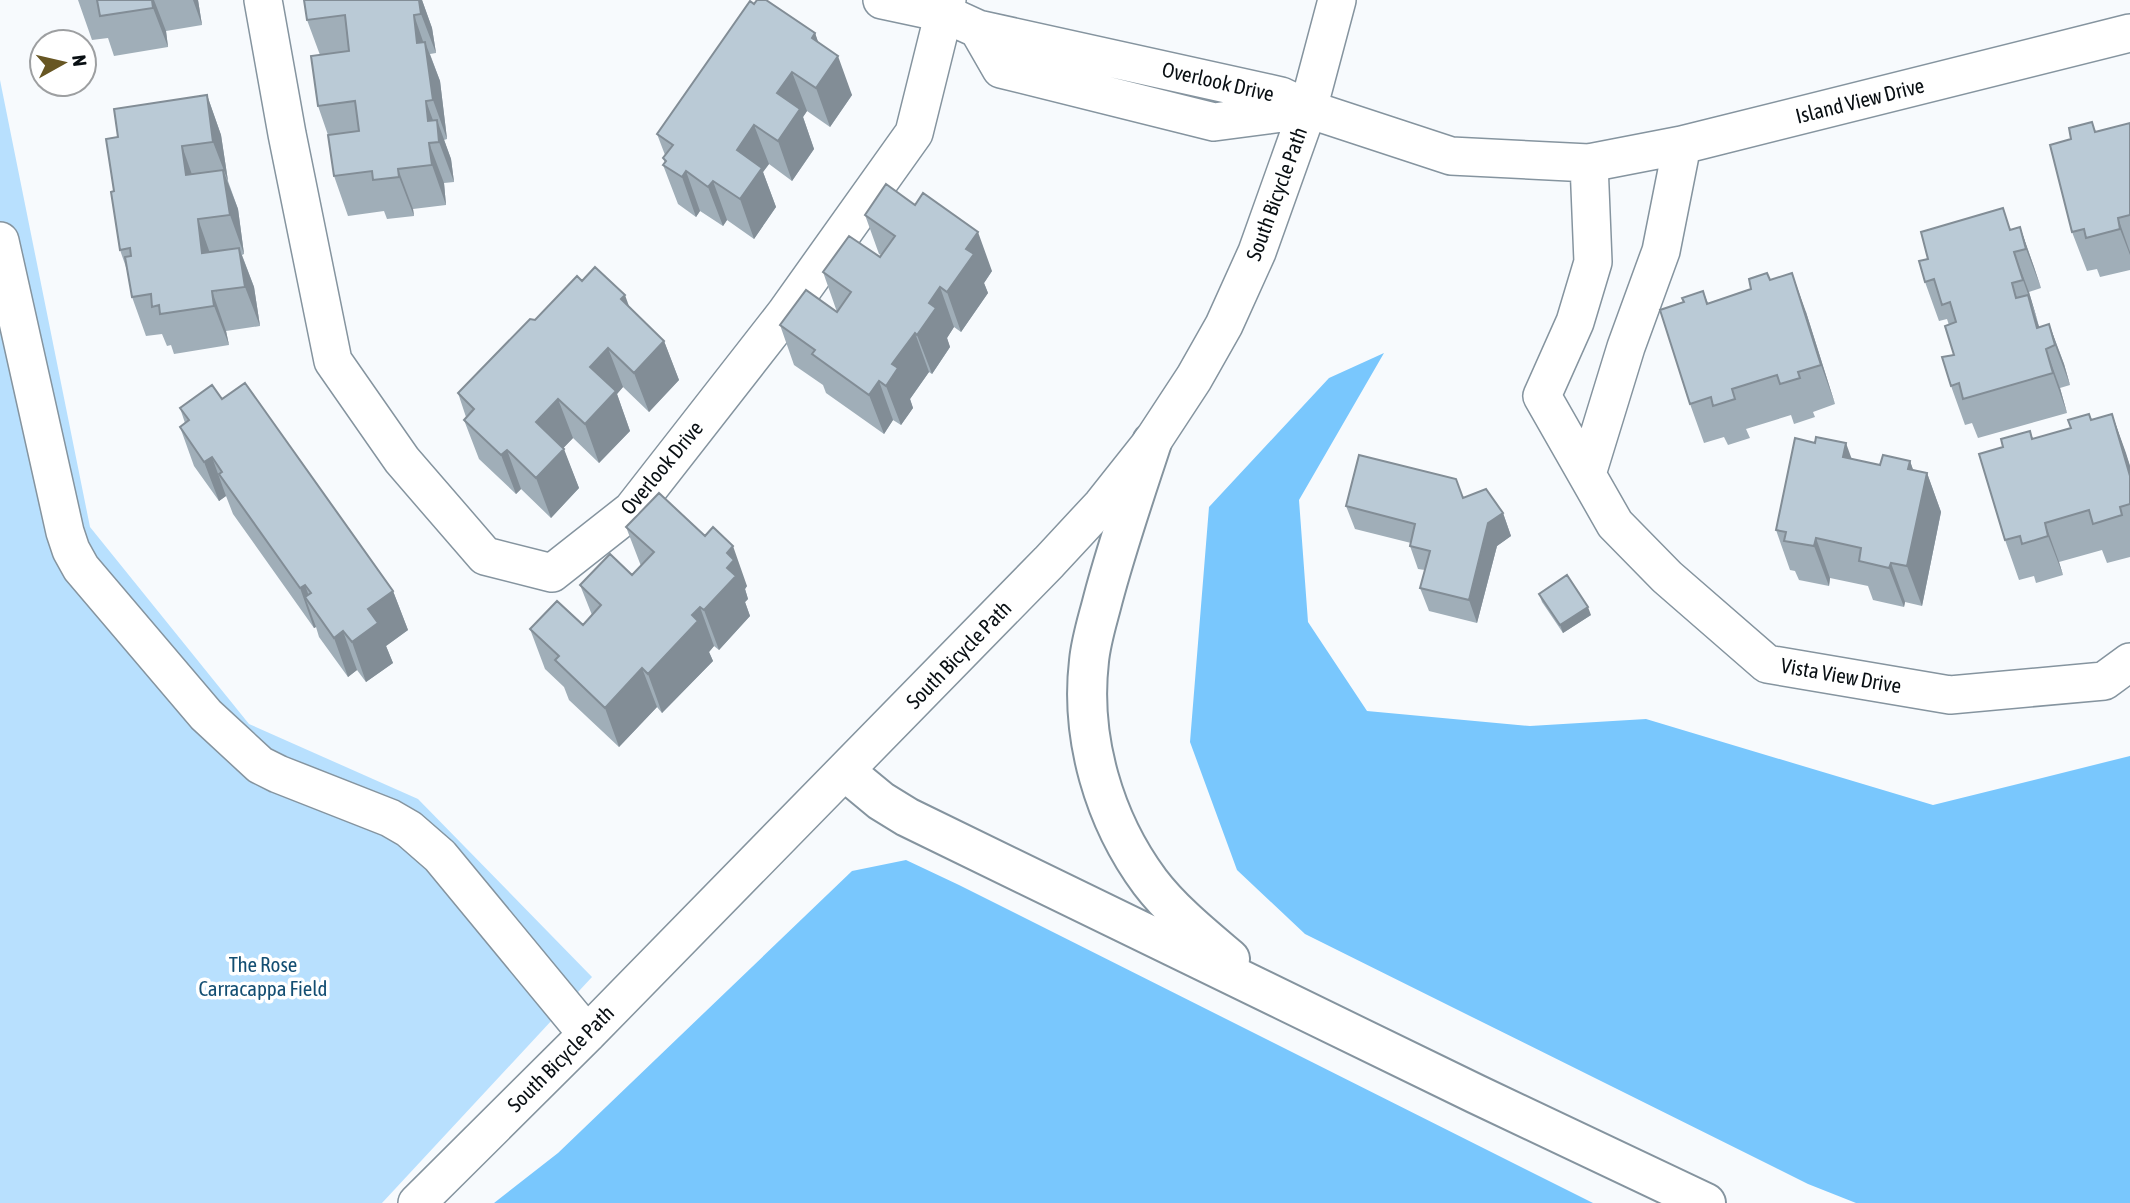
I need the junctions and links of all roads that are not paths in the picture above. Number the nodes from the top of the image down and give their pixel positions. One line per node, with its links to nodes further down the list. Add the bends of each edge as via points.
1 (263, 0): 4 (street, Overlook Drive, via 333,361 402,460 485,556 552,573 632,510 785,314 914,133)
2 (882, 0): 4 (street)
3 (1337, 0): 7 (street, South Bicycle Path)
4 (945, 7): 5 (street)
5 (978, 29): 7 (street, Overlook Drive, via 1048,20 1110,30 1259,66); 7 (street, Overlook Drive, via 1001,69 1214,122)
6 (2130, 33): 8 (street, Island View Drive)
7 (1295, 102): 9 (street, Island View Drive, via 1451,156); 11 (street, South Bicycle Path, via 1257,252 1224,325)
8 (1682, 145): 9 (street, Island View Drive); 12 (street, via 1661,251)
9 (1589, 163): 12 (street, Vista View Drive, via 1593,262 1576,322 1542,396)
10 (0, 241): 16 (street, via 65,532 81,568 206,715 260,765 390,818 440,856)
11 (1152, 442): 14 (street, South Bicycle Path, via 1084,524); 15 (highway, via 1109,575 1089,660 1090,739 1112,814 1151,883)
12 (1587, 474): 13 (street, Vista View Drive, via 1615,524 1667,577 1767,664 1950,695 2104,681)
13 (2130, 662)
14 (846, 772): 15 (highway, via 907,817); 16 (street, South Bicycle Path)
15 (1269, 992): 18 (highway)
16 (587, 1034): 17 (street, South Bicycle Path)
17 (417, 1203)
18 (1706, 1203)

